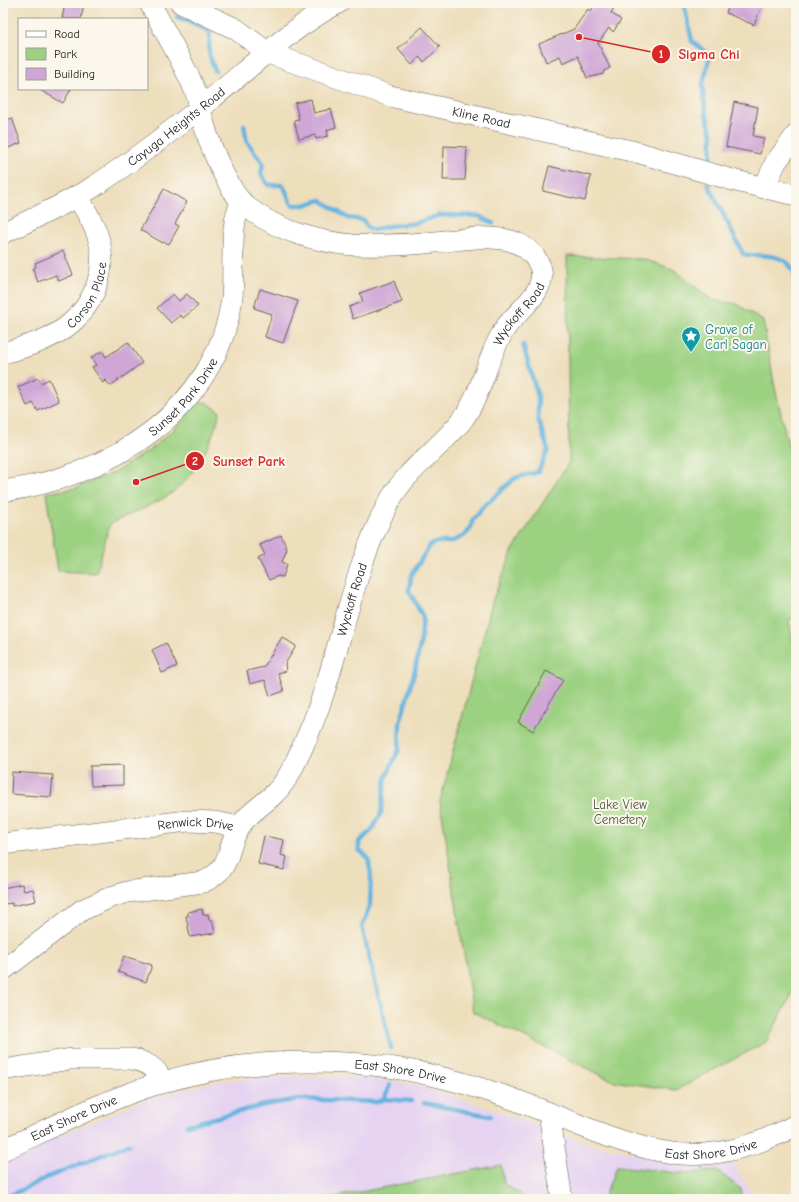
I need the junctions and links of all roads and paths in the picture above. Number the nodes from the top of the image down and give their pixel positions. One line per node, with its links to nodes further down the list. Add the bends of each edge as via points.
1 (150, 3): 5 (street, Wyckoff Road, via 194,89)
2 (181, 3): 4 (street, Kline Road, via 236,29)
3 (338, 3): 4 (street, Cayuga Heights Road, via 311,18)
4 (268, 53): 5 (street, Cayuga Heights Road); 7 (street, Kline Road, via 390,96 632,151)
5 (200, 108): 9 (street, Cayuga Heights Road, via 134,159); 10 (street, Wyckoff Road, via 204,127 228,182)
6 (796, 135): 7 (street, via 776,162)
7 (764, 188): 8 (street, Kline Road)
8 (796, 195)
9 (77, 196): 11 (street, Cayuga Heights Road); 12 (street, Corson Place, via 97,234 102,257 98,282 81,313 70,325 56,334)
10 (242, 202): 13 (street, Sunset Park Drive, via 235,217 232,295 228,318 218,350 193,391 146,437 113,458 67,477); 14 (street, Wyckoff Road, via 262,218 288,230 349,244 401,245 483,238 510,240 530,252 540,266 542,278 533,297 500,336 466,415 409,474 388,503 369,547 304,746 278,790)
11 (3, 234)
12 (3, 353)
13 (3, 491)
14 (239, 827): 15 (street, Renwick Drive, via 215,822 187,821); 16 (street, Renwick Drive, via 227,861 213,878 194,885 128,892 95,904 82,910)
15 (3, 844)
16 (3, 970)
17 (3, 1070): 18 (street, via 71,1059 132,1059 157,1070)
18 (163, 1082): 19 (street, East Shore Drive, via 204,1071 239,1066 285,1062 346,1063 400,1069 460,1081); 21 (street, East Shore Drive, via 121,1097)
19 (549, 1113): 20 (street, East Shore Drive, via 626,1142 660,1152 682,1154 711,1154 746,1147); 22 (street)
20 (796, 1125)
21 (3, 1150)
22 (562, 1199)

